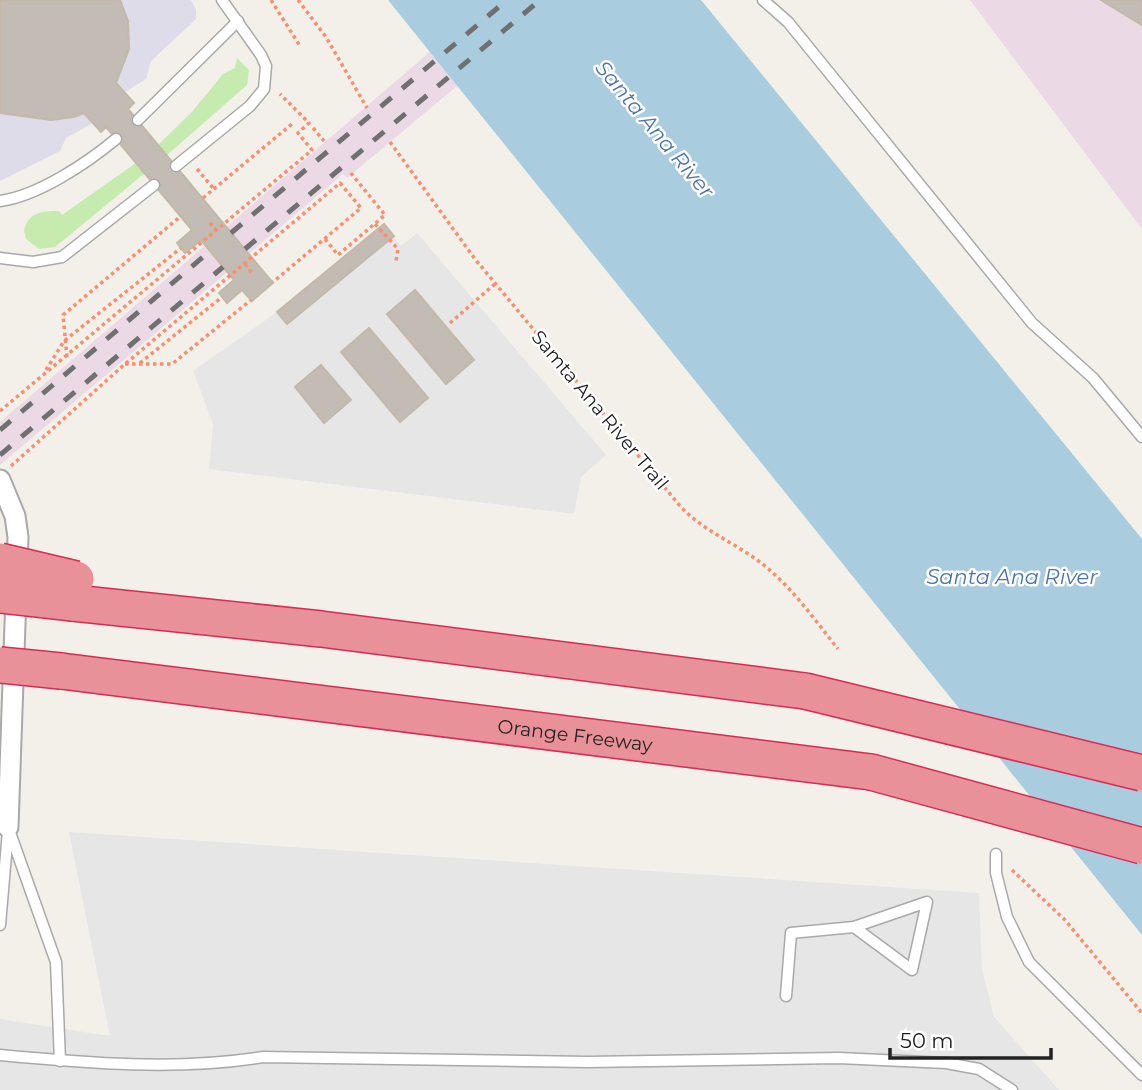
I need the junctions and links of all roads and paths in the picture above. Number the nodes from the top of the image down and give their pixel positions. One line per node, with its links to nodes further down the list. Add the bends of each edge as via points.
1 (222, 0): 5 (lane)
2 (271, 0): 6 (path)
3 (298, 0): 8 (path, via 326,37)
4 (763, 0): 43 (lane, via 788,22 1032,323 1093,378)
5 (239, 21): 9 (lane); 15 (lane, via 266,66 264,89)
6 (300, 46)
7 (281, 94): 25 (path, via 309,123 298,133 312,150)
8 (367, 108)
9 (138, 120)
10 (293, 123): 19 (path)
11 (313, 128): 13 (path)
12 (116, 139): 21 (lane, via 73,170)
13 (324, 141)
14 (390, 142): 33 (path, Samta Ana River Trail)
15 (187, 158): 16 (lane); 19 (path)
16 (176, 166)
17 (350, 172): 24 (path, via 386,215)
18 (154, 185): 28 (lane, via 62,257 33,262)
19 (214, 189): 20 (path)
20 (203, 198)
21 (0, 201)
22 (181, 216): 37 (path, via 62,315)
23 (210, 223): 25 (path)
24 (375, 224): 26 (path, via 338,255); 29 (path, via 398,249)
25 (217, 231): 38 (path)
26 (325, 239): 30 (path, via 361,208 340,183); 32 (path)
27 (181, 248): 37 (path)
28 (0, 258)
29 (396, 261)
30 (245, 264): 31 (path); 39 (path)
31 (252, 273)
32 (273, 282)
33 (496, 283): 36 (path); 48 (path, Samta Ana River Trail, via 680,506 785,583)
34 (222, 297): 40 (path)
35 (251, 300): 40 (path, via 172,364)
36 (450, 323)
37 (64, 341): 38 (path); 41 (path)
38 (67, 357): 41 (path)
39 (125, 364): 40 (path); 44 (path)
40 (138, 364)
41 (45, 372): 42 (path)
42 (0, 411)
43 (1142, 437)
44 (5, 474): 51 (street, via 18,537)
45 (0, 561): 46 (highway, bridge)
46 (74, 591): 47 (highway, bridge); 50 (highway, bridge, via 321,629 805,691)
47 (0, 595)
48 (838, 649)
49 (0, 664): 52 (highway, Orange Freeway, bridge, via 871,772)
50 (1142, 773)
51 (8, 827): 54 (lane); 59 (lane, via 56,962)
52 (1142, 846)
53 (996, 854): 57 (path, via 1065,920); 60 (lane, via 1007,917 1029,962)
54 (0, 925)
55 (854, 928): 55 (lane, via 912,970 927,902 915,906); 56 (lane, via 791,933)
56 (786, 996)
57 (1142, 1013)
58 (0, 1055): 59 (lane)
59 (60, 1060): 61 (lane, via 94,1064 221,1063 264,1057 602,1062 817,1058 946,1063 979,1069)
60 (1142, 1075)
61 (1012, 1090)

